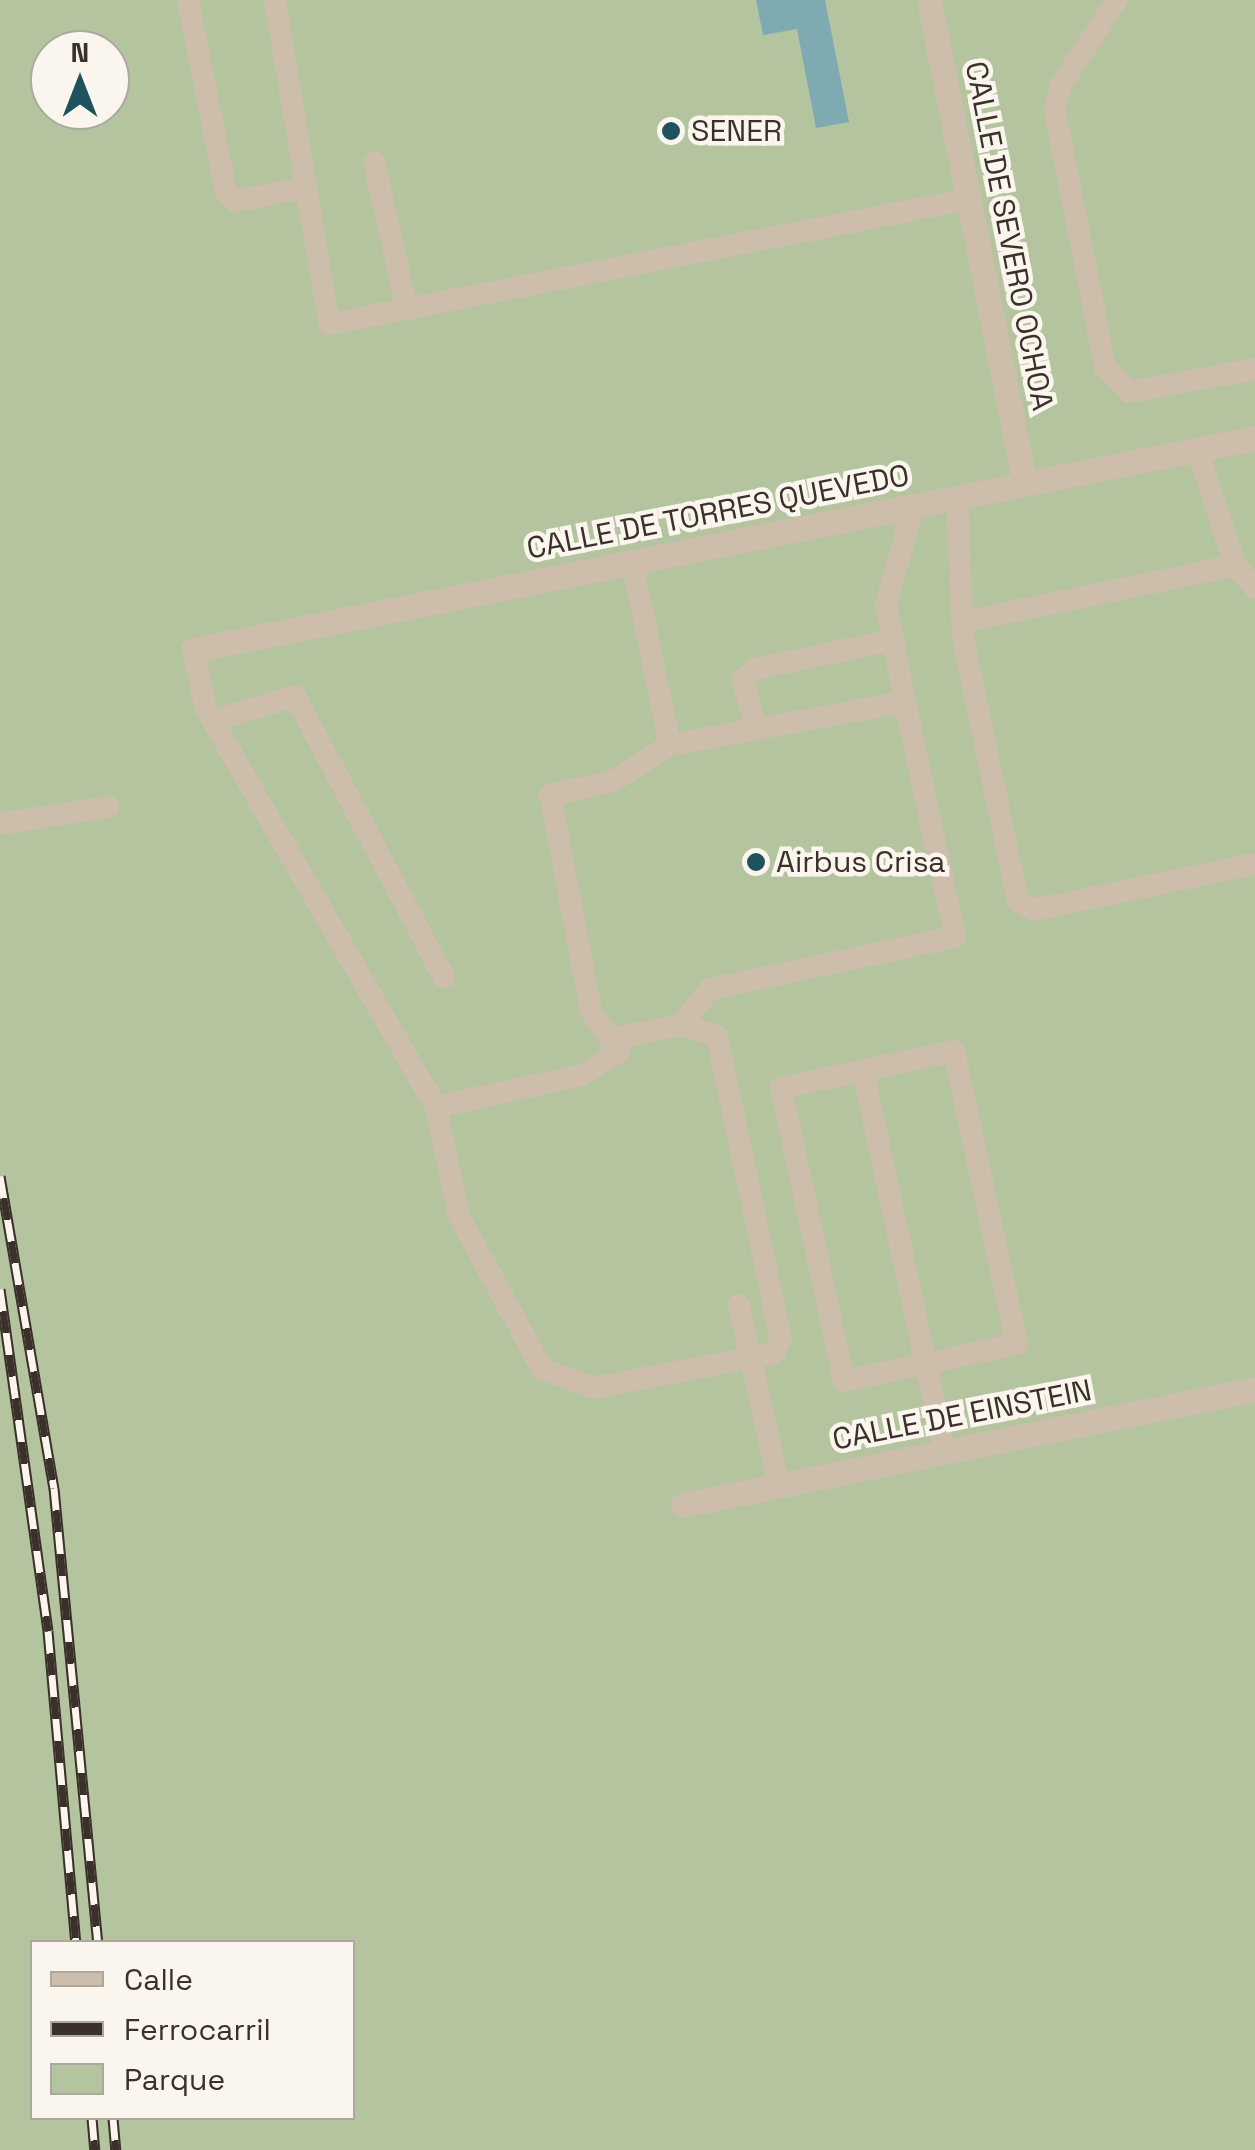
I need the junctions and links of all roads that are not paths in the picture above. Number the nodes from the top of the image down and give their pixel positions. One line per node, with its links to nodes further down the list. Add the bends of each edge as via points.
1 (188, 0): 6 (lane, via 226,192 236,201)
2 (275, 0): 6 (lane, via 311,170)
3 (929, 0): 7 (street, CALLE DE SEVERO OCHOA)
4 (1116, 0): 9 (lane, via 1060,86 1055,111 1105,367 1128,392)
5 (374, 162): 8 (lane)
6 (302, 188): 8 (lane, via 329,324)
7 (969, 199): 8 (lane); 12 (street, CALLE DE SEVERO OCHOA)
8 (406, 309)
9 (1255, 369)
10 (1255, 438): 11 (street, CALLE DE TORRES QUEVEDO)
11 (1197, 449): 12 (street, CALLE DE TORRES QUEVEDO); 16 (lane)
12 (1025, 484): 13 (street, CALLE DE TORRES QUEVEDO)
13 (957, 497): 14 (street, CALLE DE TORRES QUEVEDO); 18 (lane)
14 (914, 506): 15 (street, CALLE DE TORRES QUEVEDO); 19 (lane, via 886,604)
15 (632, 562): 20 (street, CALLE DE TORRES QUEVEDO); 24 (lane)
16 (1235, 565): 17 (lane); 18 (lane)
17 (1255, 588)
18 (968, 621): 27 (lane, via 963,638 1018,901 1034,910)
19 (893, 640): 21 (lane); 23 (lane, via 754,669 744,680)
20 (194, 650): 22 (lane)
21 (905, 702): 23 (lane); 29 (lane, via 955,937 710,989)
22 (213, 721): 28 (lane, via 295,696); 32 (lane)
23 (756, 730): 24 (lane)
24 (670, 745): 30 (lane, via 613,781 550,794 591,1011)
25 (109, 807): 26 (lane)
26 (0, 824)
27 (1255, 864)
28 (444, 977)
29 (681, 1025): 30 (lane); 34 (lane, via 716,1036 780,1340 774,1353)
30 (616, 1038): 32 (lane, via 619,1052 582,1076)
31 (863, 1070): 35 (lane); 35 (lane, via 781,1088 789,1127 844,1380); 35 (lane, via 954,1051 1017,1344)
32 (436, 1107): 34 (lane, via 458,1216 542,1369 594,1388)
33 (739, 1305): 34 (lane)
34 (751, 1359): 38 (lane)
35 (926, 1364): 37 (lane)
36 (1255, 1389): 37 (street, CALLE DE EINSTEIN)
37 (944, 1452): 38 (street, CALLE DE EINSTEIN)
38 (779, 1486): 39 (street, CALLE DE EINSTEIN)
39 (683, 1505)

